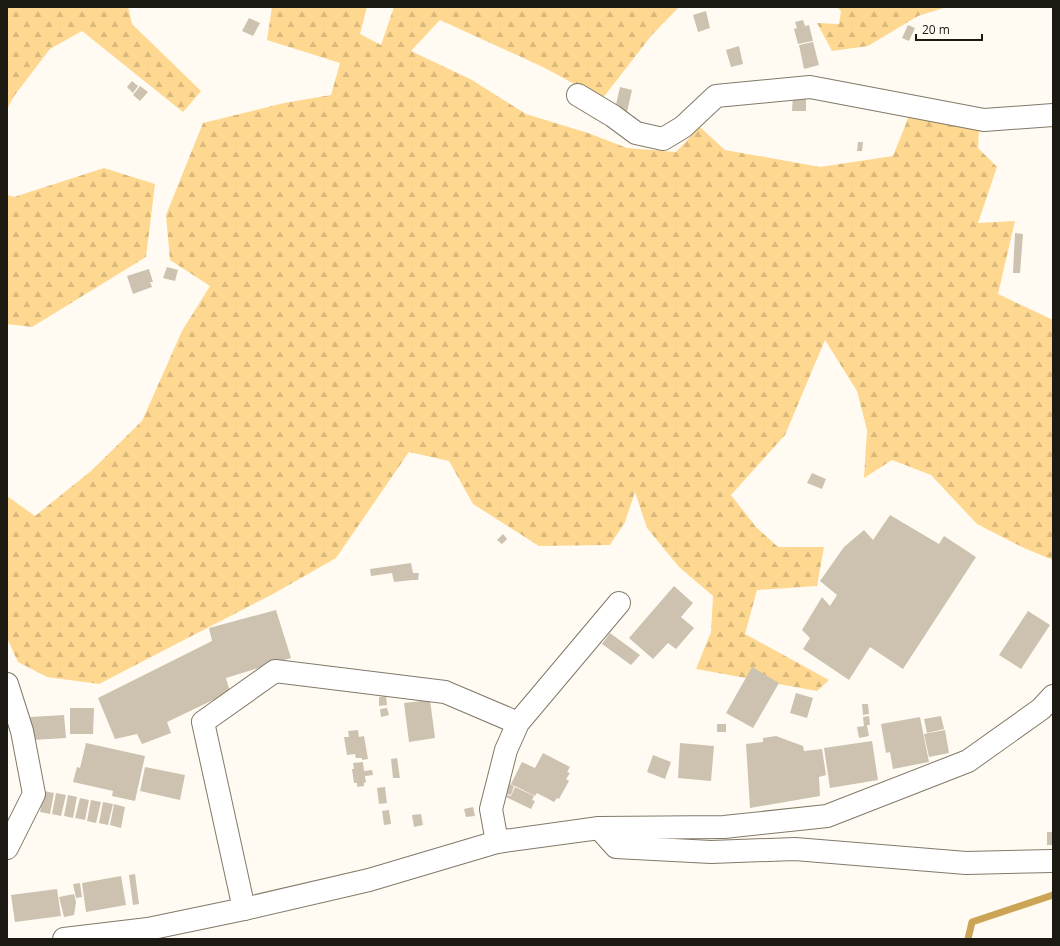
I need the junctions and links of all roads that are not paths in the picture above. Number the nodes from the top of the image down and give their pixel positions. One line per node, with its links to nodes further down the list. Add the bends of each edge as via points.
1 (578, 95): 2 (street, via 636,133 663,139 683,127 716,96 810,87 984,120)
2 (1053, 116)
3 (619, 603): 6 (street)
4 (7, 684): 7 (street)
5 (1053, 696): 8 (street, via 1042,709 968,762 827,816 724,827)
6 (518, 724): 9 (street, via 506,750 491,809); 12 (street, via 445,692 275,671 203,722)
7 (15, 732): 10 (street, via 34,794)
8 (599, 828): 9 (street); 11 (street, via 616,847 711,852 796,849 966,863)
9 (497, 842): 12 (street, via 369,880)
10 (7, 848)
11 (1053, 861)
12 (244, 909): 13 (street, via 148,929)
13 (64, 939)

